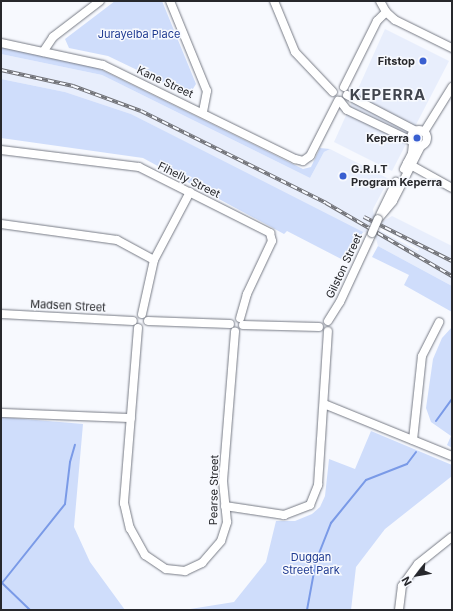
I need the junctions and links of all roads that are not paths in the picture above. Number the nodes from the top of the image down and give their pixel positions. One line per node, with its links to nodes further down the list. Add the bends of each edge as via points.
1 (100, 1): 8 (street, via 53,38)
2 (170, 1): 13 (street, via 207,91)
3 (274, 1): 11 (street, via 295,52)
4 (380, 1): 5 (street)
5 (386, 12): 7 (street, via 394,20); 10 (street, via 377,21)
6 (1, 43): 8 (street, Kane Street)
7 (452, 48)
8 (42, 52): 13 (street, Kane Street, via 103,65)
9 (452, 87): 14 (street)
10 (345, 91): 11 (street, via 337,87); 12 (street); 14 (street)
11 (333, 92): 12 (street, via 334,98)
12 (339, 101): 13 (street, Kane Street, via 310,156 303,161); 15 (street, via 344,108)
13 (203, 112)
14 (420, 132): 15 (street, via 413,134); 15 (street, via 426,142)
15 (415, 143): 17 (street, Gilston Street)
16 (1, 150): 19 (street, Fihelly Street, via 139,167)
17 (409, 164): 18 (street); 26 (street, Gilston Street, bridge, via 390,206 378,219 340,302)
18 (452, 188)
19 (190, 192): 21 (street); 27 (street, Fihelly Street, via 270,233 272,241 247,294)
20 (1, 224): 21 (street, via 116,240)
21 (154, 260): 23 (street)
22 (1, 314): 24 (street, Madsen Street)
23 (142, 314): 24 (street, via 136,316); 25 (street)
24 (133, 321): 30 (street)
25 (148, 321): 30 (street, via 144,327); 31 (street)
26 (328, 321): 29 (street, via 321,322); 32 (street, via 331,326)
27 (242, 322): 29 (street); 31 (street, via 241,330); 31 (street, via 234,318)
28 (439, 322): 36 (street, via 422,356)
29 (319, 327): 32 (street, via 323,331)
30 (138, 328): 35 (street, Pearse Street)
31 (232, 328): 38 (street, Pearse Street, via 223,481)
32 (328, 331): 33 (street)
33 (324, 404): 36 (street); 38 (street, via 318,486 310,505 284,515)
34 (1, 413): 35 (street)
35 (131, 418): 38 (street, Pearse Street, via 124,502 130,528 145,554 166,569 184,571 202,563 221,541 227,522)
36 (413, 440): 37 (street)
37 (452, 456)
38 (225, 506)
39 (452, 537): 40 (street, via 418,564 402,586)
40 (399, 610)

